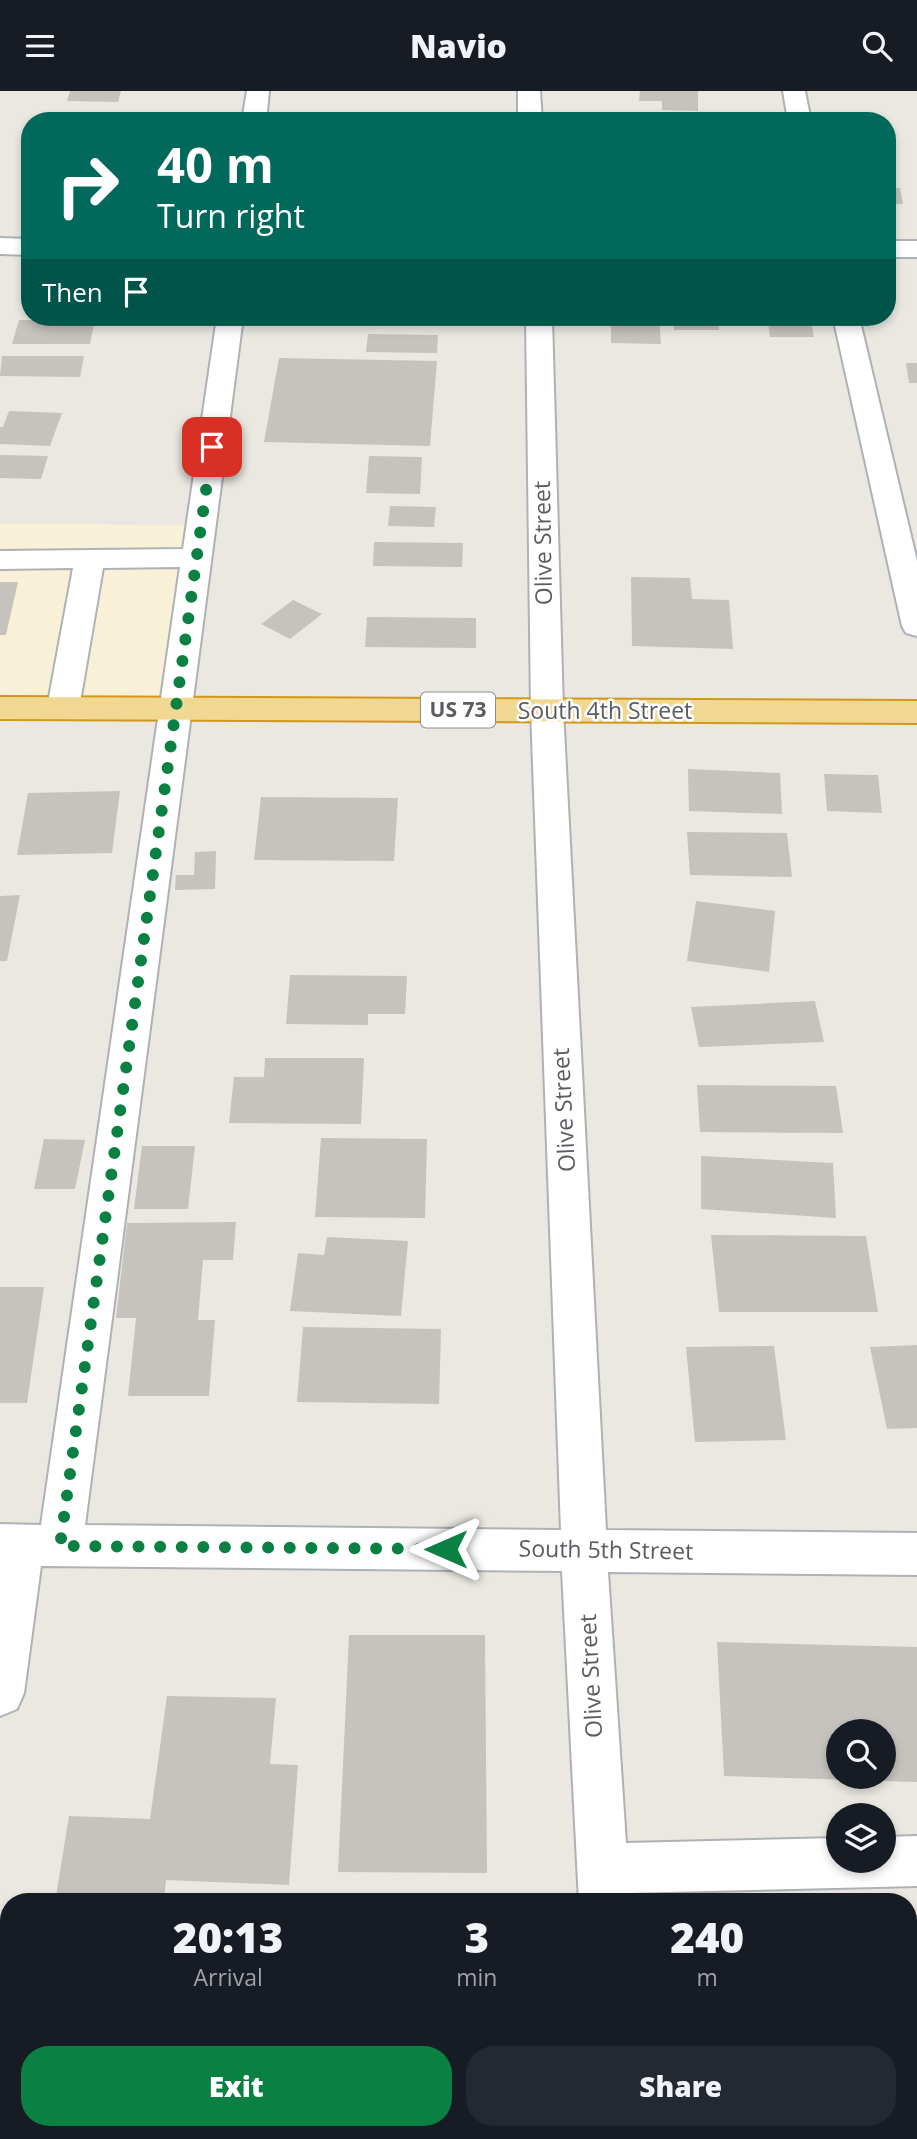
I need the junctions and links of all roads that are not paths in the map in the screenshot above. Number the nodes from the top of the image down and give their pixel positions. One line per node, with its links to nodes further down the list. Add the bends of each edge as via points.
1 (258, 91): 4 (street)
2 (529, 91): 5 (street)
3 (794, 91): 6 (street)
4 (255, 112)
5 (530, 112)
6 (798, 112)
7 (0, 246): 8 (street)
8 (21, 247)
9 (896, 249): 10 (street)
10 (917, 249)
11 (229, 326): 14 (street)
12 (538, 326): 21 (street, Olive Street)
13 (848, 326): 17 (street)
14 (196, 558): 15 (street); 20 (street)
15 (90, 559): 16 (street); 19 (street)
16 (0, 560)
17 (917, 626)
18 (0, 708): 19 (highway, South 4th Street / US 73)
19 (63, 708): 20 (highway, South 4th Street / US 73)
20 (175, 709): 21 (highway, South 4th Street / US 73); 23 (street)
21 (547, 710): 22 (highway, South 4th Street / US 73); 24 (street, Olive Street)
22 (917, 712)
23 (27, 1546): 24 (street, South 5th Street); 26 (street)
24 (584, 1550): 25 (street, South 5th Street); 28 (street, Olive Street)
25 (917, 1554)
26 (0, 1693)
27 (917, 1861): 28 (street)
28 (603, 1886)

